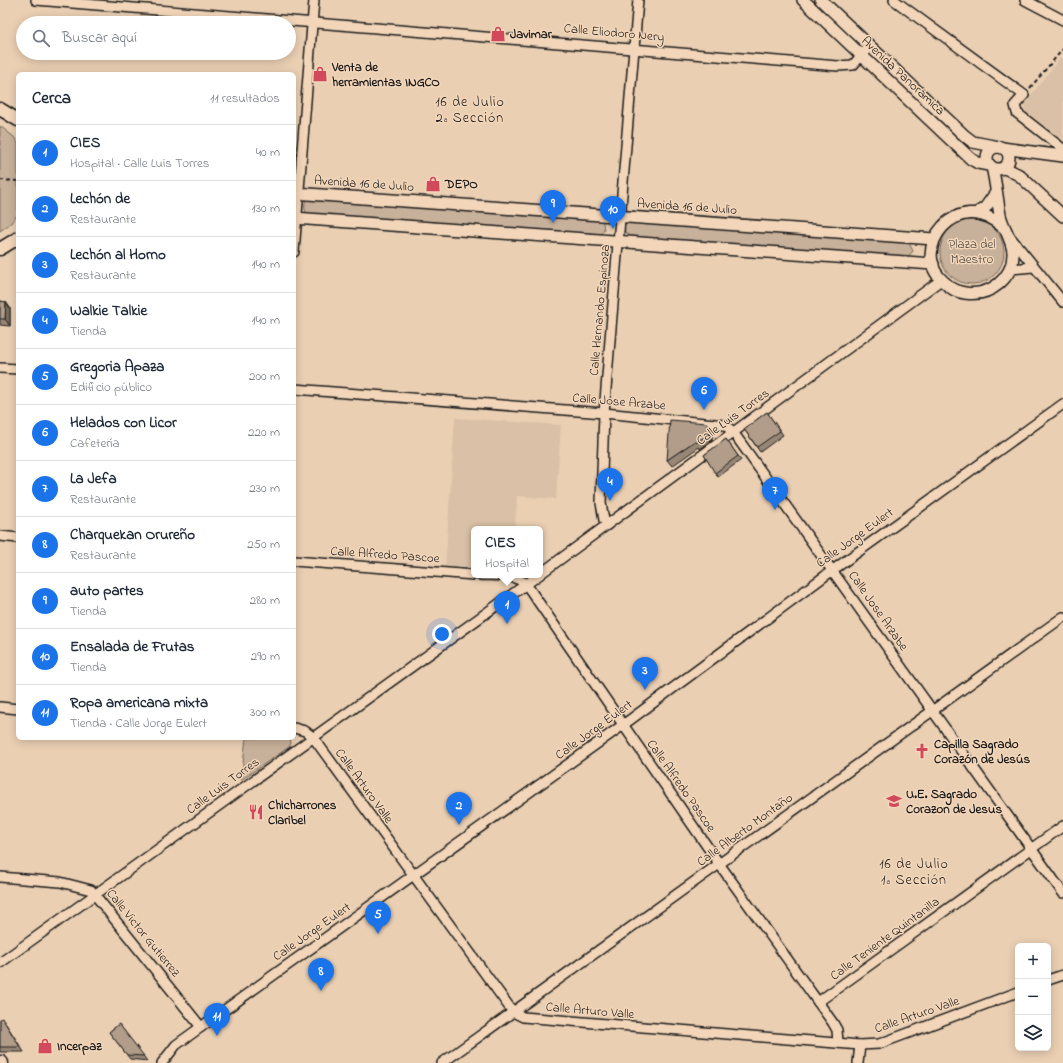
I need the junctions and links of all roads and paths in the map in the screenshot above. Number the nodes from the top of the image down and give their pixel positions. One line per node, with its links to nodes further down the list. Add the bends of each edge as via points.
1 (36, 0): 8 (street, Calle Eliodoro Nery)
2 (314, 0): 11 (street)
3 (638, 0): 13 (street, Calle Hernando Espinoza)
4 (803, 0): 15 (street, Avenida Panorámica)
5 (821, 0): 12 (street, Avenida Panorámica)
6 (894, 0): 16 (street)
7 (1025, 0): 9 (street)
8 (237, 16)
9 (1063, 20)
10 (296, 21): 11 (street, Calle Eliodoro Nery)
11 (312, 22): 13 (street, Calle Eliodoro Nery); 25 (street)
12 (870, 46): 15 (street, Calle Eliodoro Nery); 19 (street, Avenida Panorámica, via 965,136 973,142)
13 (634, 48): 15 (street, Calle Eliodoro Nery, via 838,66 853,64); 28 (street, Calle Hernando Espinoza)
14 (1063, 49): 16 (path)
15 (861, 56): 22 (street, Avenida Panorámica, via 971,159)
16 (1024, 95): 20 (street, via 1015,105 1017,113)
17 (0, 109): 18 (main road)
18 (16, 119)
19 (1001, 147): 21 (street, Avenida Panorámica); 22 (street, via 1009,155 1009,162); 22 (street, via 989,152 987,158)
20 (1063, 149)
21 (1063, 156)
22 (996, 169): 26 (street); 29 (street, Avenida Panorámica, via 1019,175)
23 (0, 180): 24 (path)
24 (16, 181)
25 (296, 193): 28 (street, Avenida 16 de Julio)
26 (995, 194): 27 (street); 31 (street)
27 (978, 213): 31 (street, via 987,216); 33 (street, via 964,214 951,219)
28 (620, 216): 33 (street, Avenida 16 de Julio); 34 (street, Calle Hernando Espinoza)
29 (1063, 216)
30 (296, 218): 34 (street)
31 (1006, 231): 37 (street); 38 (street, via 1013,252)
32 (16, 239): 35 (main road)
33 (934, 239): 36 (street, via 931,252)
34 (618, 241): 36 (street); 45 (street, Calle Hernando Espinoza)
35 (0, 249)
36 (933, 264): 39 (street)
37 (1033, 267): 38 (street); 40 (street)
38 (1010, 270): 39 (street, via 1004,280 995,287 978,293 961,293)
39 (941, 280): 46 (street, Calle Luis Torres)
40 (1063, 302)
41 (0, 368): 42 (street)
42 (16, 369)
43 (296, 389): 45 (street, Calle Jose Arzabe)
44 (1063, 404): 51 (street, Calle Jorge Eulert)
45 (604, 413): 46 (street, Calle Jose Arzabe, via 720,423); 47 (street, Calle Hernando Espinoza, via 601,503)
46 (733, 432): 47 (street, Calle Luis Torres); 51 (street, Calle Jose Arzabe)
47 (607, 525): 52 (street, Calle Luis Torres)
48 (0, 536): 49 (street)
49 (16, 538)
50 (296, 561): 53 (street, Calle Alfredo Pascoe)
51 (833, 570): 60 (street, Calle Jose Arzabe); 61 (street, Calle Jorge Eulert)
52 (543, 573)
53 (471, 574)
54 (512, 578): 56 (street)
55 (535, 578): 56 (street, Calle Luis Torres)
56 (526, 584): 61 (street, Calle Alfredo Pascoe); 63 (street, Calle Luis Torres)
57 (1063, 617): 60 (street, Calle Alberto Montaño)
58 (0, 707): 59 (street)
59 (16, 709)
60 (933, 711): 65 (street, Calle Jose Arzabe); 66 (street, Calle Alberto Montaño)
61 (623, 725): 66 (street, Calle Alfredo Pascoe); 67 (street, Calle Jorge Eulert)
62 (296, 729): 63 (street, Calle Arturo Valle, via 305,731)
63 (312, 737): 67 (street, Calle Arturo Valle); 70 (street, Calle Luis Torres)
64 (1063, 826): 65 (street, Calle Teniente Quintanilla)
65 (1032, 849): 69 (street, Calle Jose Arzabe); 75 (street, Calle Teniente Quintanilla)
66 (720, 865): 75 (street, Calle Alfredo Pascoe); 76 (street, Calle Alberto Montaño)
67 (414, 876): 76 (street, Calle Arturo Valle); 77 (street, Calle Jorge Eulert)
68 (0, 877): 70 (street, Calle Victor Gutierrez, via 74,884)
69 (1063, 893)
70 (96, 894): 71 (street, Calle Luis Torres); 77 (street, Calle Victor Gutierrez)
71 (0, 963)
72 (1063, 975): 73 (street)
73 (1051, 979)
74 (1015, 993): 79 (street, Calle Arturo Valle, via 879,1044)
75 (818, 1002): 78 (street, Calle Alfredo Pascoe, via 837,1030)
76 (513, 1012): 78 (street, Calle Arturo Valle, via 532,1019); 81 (street, Calle Alberto Montaño)
77 (201, 1027): 80 (street, Calle Jorge Eulert, via 176,1045)
78 (838, 1043): 79 (street, Calle Arturo Valle)
79 (860, 1045): 82 (street)
80 (162, 1063)
81 (442, 1063)
82 (858, 1063)

